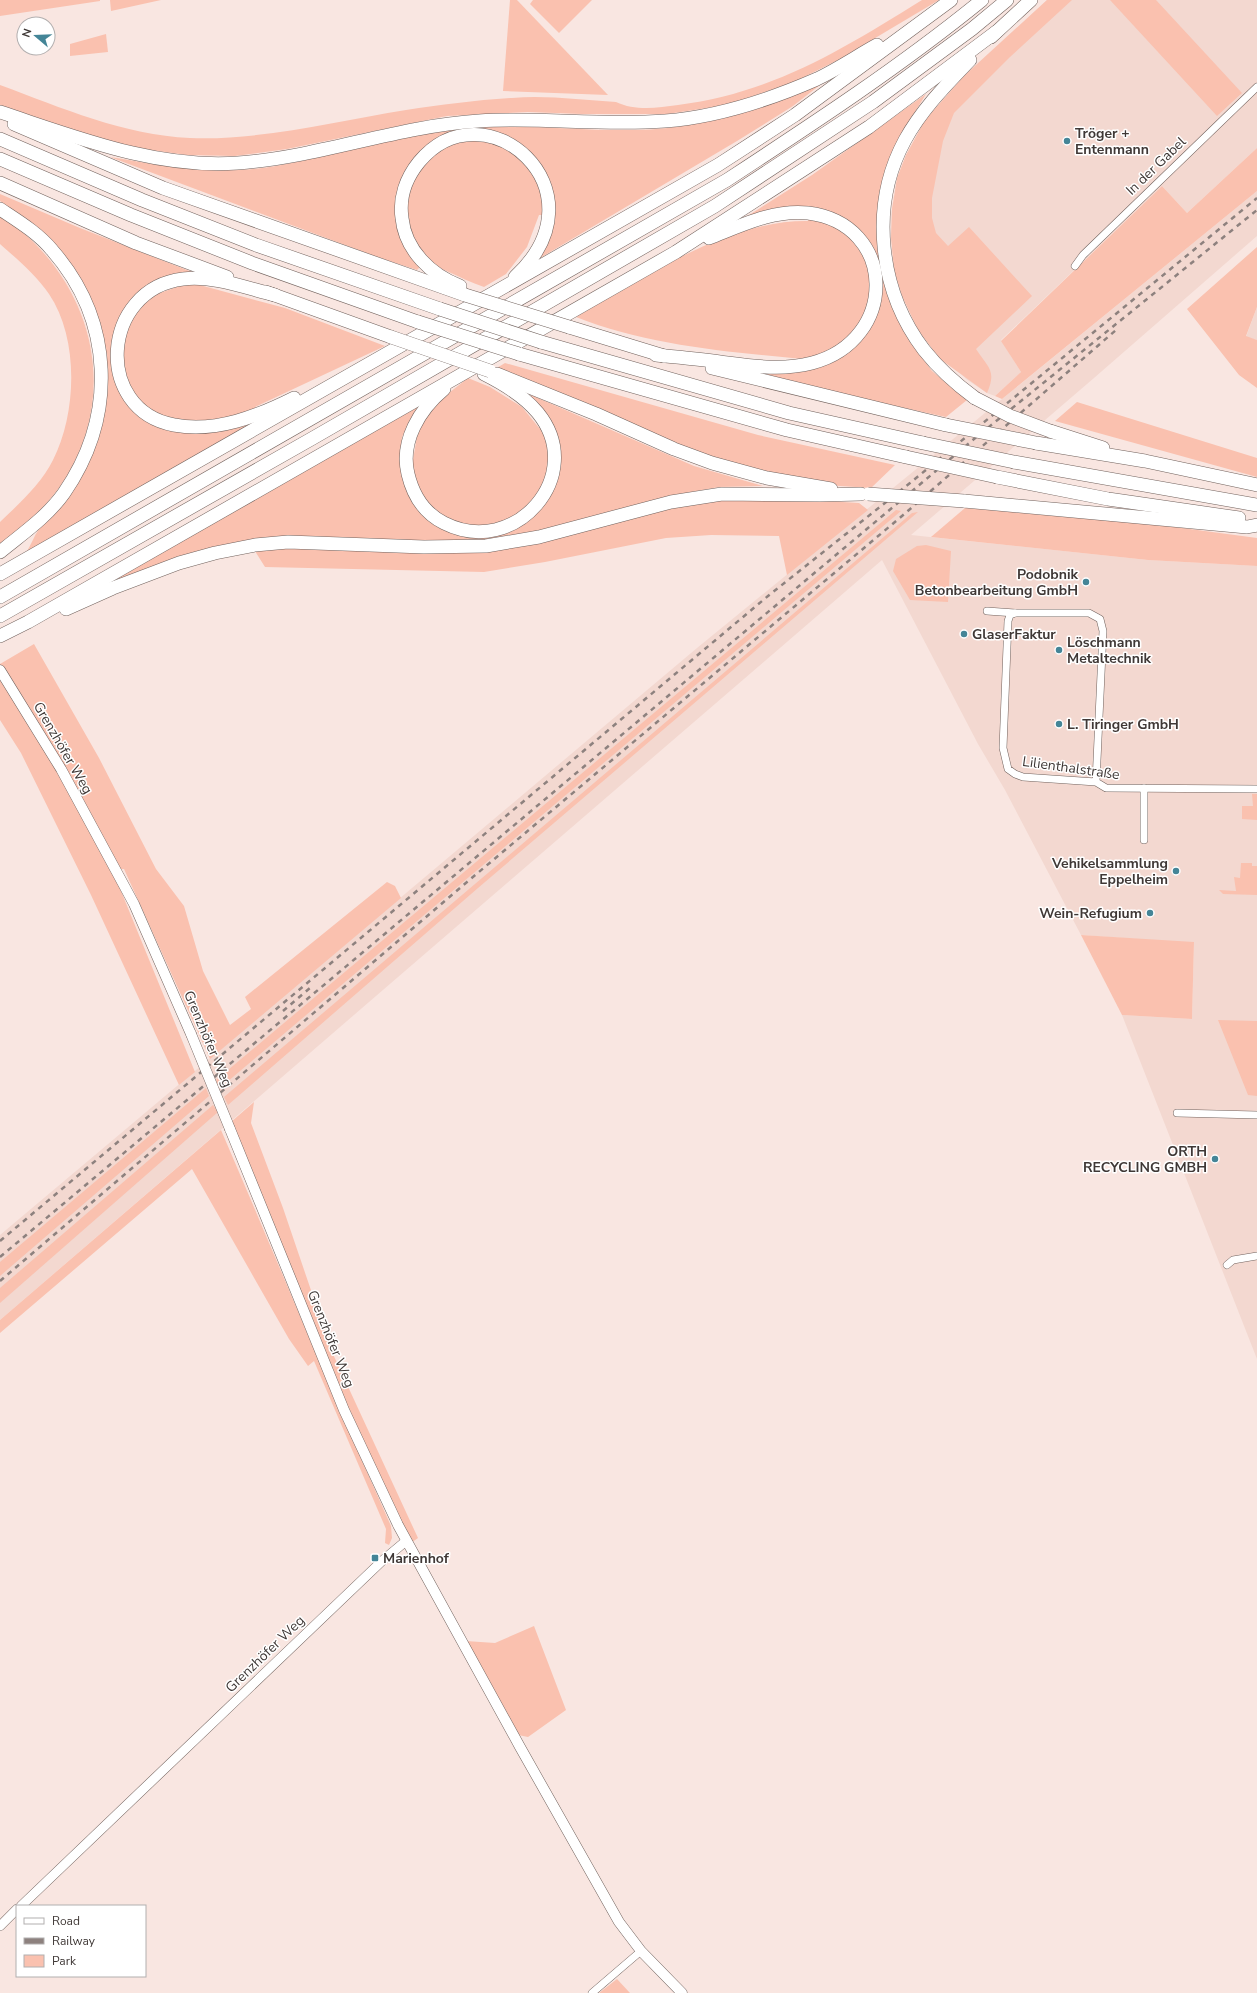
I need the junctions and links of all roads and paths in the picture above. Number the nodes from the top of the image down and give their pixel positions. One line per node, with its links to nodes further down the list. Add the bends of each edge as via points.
1 (951, 0): 5 (highway)
2 (982, 0): 31 (highway, via 881,76 727,180)
3 (1007, 0): 34 (highway, via 873,102 715,206)
4 (1031, 0): 6 (highway)
5 (924, 19): 8 (highway, via 819,78 783,93 734,110 664,121 478,121 431,127 307,154 250,162 220,163 190,162 122,150); 16 (highway, via 795,115 718,165)
6 (996, 32): 14 (highway, via 869,127); 23 (highway, bridge, via 920,115 905,140 894,166 887,190 883,221 884,255 896,299 907,324 924,350 944,372 975,398 1010,416 1050,431)
7 (1257, 87): 15 (street, In der Gabel, via 1083,255)
8 (0, 112)
9 (0, 118): 17 (highway, via 163,188)
10 (0, 139): 26 (highway, bridge, via 142,200 256,245 541,342 789,413 1014,462)
11 (0, 159): 27 (highway, bridge, via 245,260 418,322 519,354 787,430 906,457 1108,499)
12 (0, 184): 18 (highway, via 136,244)
13 (0, 209): 29 (highway, via 29,229 51,249 81,291 91,315 102,387 100,410 93,438 81,466 63,494 42,518)
14 (676, 252): 19 (highway, via 763,218 795,213 820,216 844,225 861,242 872,263 876,296 870,318 857,338 841,350 813,363 787,368); 20 (highway)
15 (1075, 266)
16 (502, 289): 17 (highway, via 525,267 542,239 548,218 548,196 541,176 532,162 520,151 501,140 469,136 443,143 422,159 405,186 401,208 404,229 419,258); 22 (highway)
17 (468, 293): 19 (highway, bridge)
18 (275, 295): 20 (highway, bridge); 22 (highway, via 195,278 173,280 152,289 135,303 123,321 117,342 120,375 129,395 144,411 162,421 184,426 213,426 244,419 324,384)
19 (656, 355): 23 (highway, bridge, via 946,425)
20 (464, 367): 21 (highway, bridge); 21 (highway, via 425,408 410,435 406,459 410,484 422,506 446,524 473,532 490,532 511,526 531,512 546,490 553,466 551,438 538,413); 35 (highway)
21 (487, 372): 25 (highway, via 712,463 766,478)
22 (340, 381): 30 (highway)
23 (1145, 461): 24 (highway)
24 (1257, 485)
25 (864, 494): 28 (highway, bridge, via 1247,527); 35 (highway, via 722,494 671,502 539,537 486,546 424,547 288,542 255,545 179,564 113,588 45,618)
26 (1257, 505)
27 (1257, 521)
28 (1257, 525)
29 (0, 552)
30 (0, 574)
31 (0, 597)
32 (987, 611): 33 (street)
33 (1015, 613): 38 (street, via 1089,613 1100,619 1103,631); 38 (street, Lilienthalstraße, via 1010,615 1008,624 1004,756 1008,769 1024,777)
34 (0, 616)
35 (28, 622): 36 (highway)
36 (0, 636)
37 (0, 670): 46 (main road, Grenzhöfer Weg, bridge, via 62,769 134,904 191,1034 344,1410 382,1496)
38 (1096, 782): 39 (street, Lilienthalstraße, via 1106,788)
39 (1144, 788): 40 (street, Lilienthalstraße); 41 (street)
40 (1257, 789)
41 (1144, 840)
42 (1177, 1113): 43 (street)
43 (1257, 1115)
44 (1257, 1256): 45 (street, via 1233,1260)
45 (1227, 1265)
46 (406, 1541): 47 (street, Grenzhöfer Weg); 50 (main road, via 619,1922)
47 (21, 1905)
48 (16, 1910): 49 (street)
49 (0, 1926)
50 (641, 1951): 51 (street); 52 (main road)
51 (592, 1993)
52 (682, 1993)

